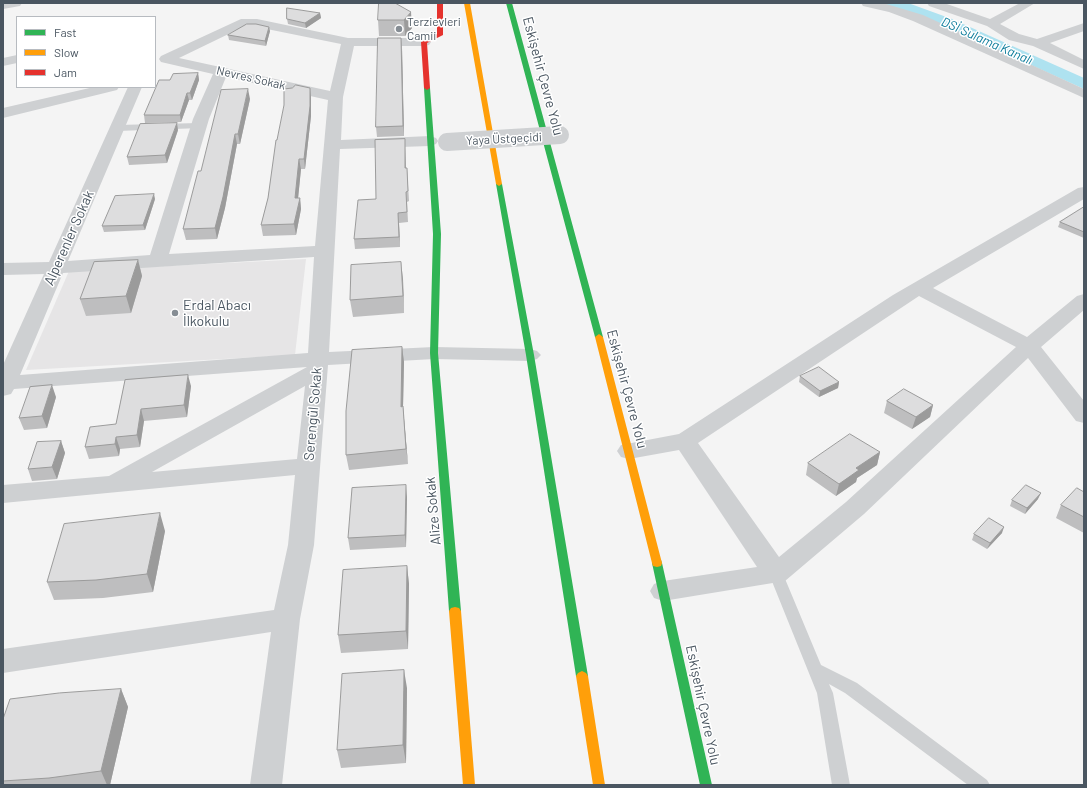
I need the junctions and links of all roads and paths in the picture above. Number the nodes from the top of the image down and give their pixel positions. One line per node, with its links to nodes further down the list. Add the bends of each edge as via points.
1 (16, 3): 8 (street)
2 (440, 3): 12 (main road, via 440,35)
3 (468, 3): 39 (main road)
4 (509, 3): 44 (main road, Eskişehir Çevre Yolu)
5 (867, 3): 21 (street, via 918,18)
6 (933, 3): 9 (street)
7 (1024, 4): 9 (street)
8 (3, 5)
9 (992, 23): 13 (street, via 1014,37)
10 (1084, 27): 13 (street)
11 (348, 42): 12 (street); 15 (street, via 264,24 241,23); 22 (street, Serengül Sokak)
12 (424, 42): 27 (main road, Alize Sokak)
13 (1038, 43): 17 (street)
14 (16, 59): 16 (street)
15 (159, 61): 18 (street, Nevres Sokak)
16 (3, 62)
17 (1084, 65)
18 (221, 72): 22 (street, Nevres Sokak); 24 (street)
19 (108, 88): 23 (street)
20 (134, 88): 25 (street, Alperenler Sokak)
21 (1084, 94)
22 (336, 97): 29 (street, Serengül Sokak)
23 (3, 113)
24 (199, 126): 25 (lane); 32 (street)
25 (117, 128): 33 (street, Alperenler Sokak)
26 (560, 135): 28 (street, Yaya Üstgeçidi, bridge)
27 (430, 141): 29 (street); 38 (main road, Alize Sokak, via 437,234)
28 (447, 142)
29 (332, 145): 31 (street, Serengül Sokak)
30 (1084, 192): 35 (street)
31 (324, 251): 32 (street); 40 (street, Serengül Sokak)
32 (158, 260): 33 (street)
33 (55, 268): 34 (street); 41 (street, Alperenler Sokak)
34 (3, 269)
35 (919, 288): 37 (street); 43 (street)
36 (1084, 300): 37 (street)
37 (1029, 346): 42 (street); 48 (street, via 855,508)
38 (434, 353): 39 (street); 40 (street); 54 (main road, Alize Sokak)
39 (530, 355): 55 (main road)
40 (318, 364): 41 (street); 45 (street, Serengül Sokak); 46 (street)
41 (4, 386)
42 (1084, 416)
43 (685, 441): 44 (street); 48 (street)
44 (629, 451): 49 (main road, Eskişehir Çevre Yolu)
45 (309, 466): 46 (street); 50 (street, Serengül Sokak, via 301,546)
46 (113, 484): 47 (street)
47 (3, 494)
48 (776, 574): 49 (street); 52 (lane)
49 (663, 592): 56 (main road, Eskişehir Çevre Yolu, via 687,690)
50 (286, 619): 51 (street); 53 (street, Serengül Sokak)
51 (3, 662)
52 (816, 670): 57 (lane, via 825,694); 58 (lane, via 851,688)
53 (266, 785)
54 (469, 785)
55 (599, 785)
56 (706, 785)
57 (840, 785)
58 (981, 785)

